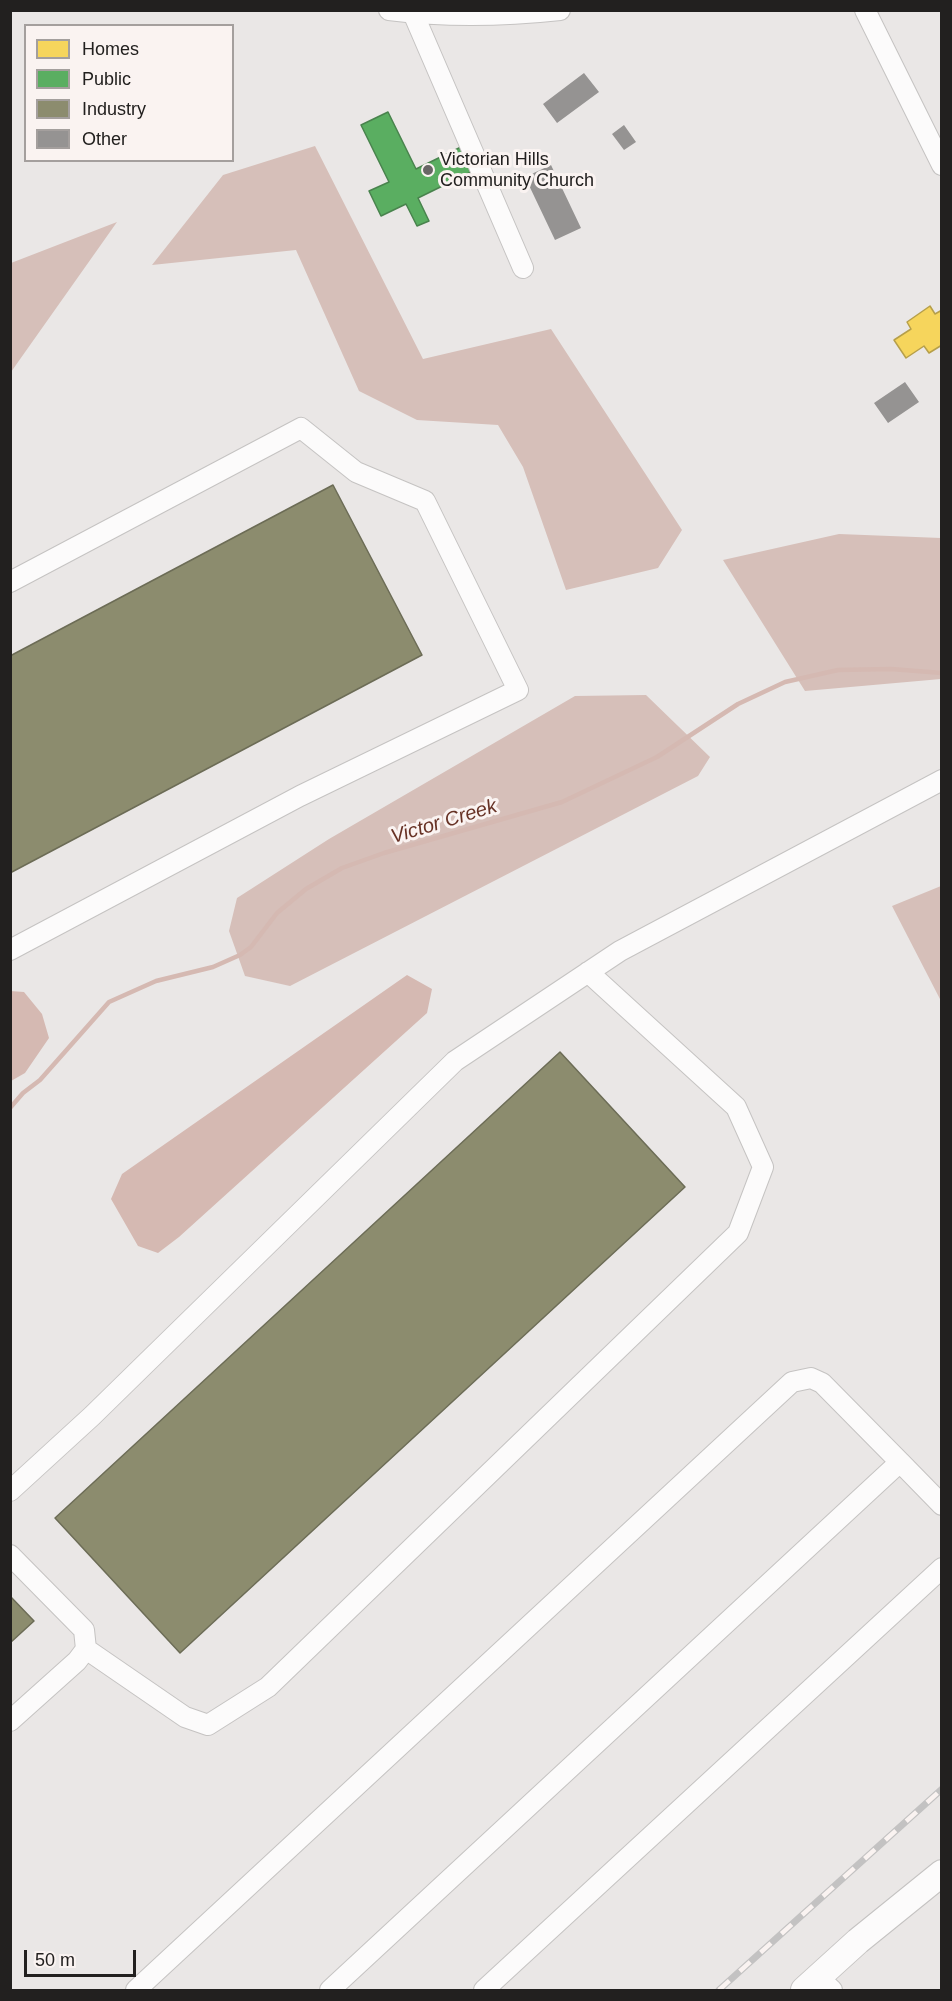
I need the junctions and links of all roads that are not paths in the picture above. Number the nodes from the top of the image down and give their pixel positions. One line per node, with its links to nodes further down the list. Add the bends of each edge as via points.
1 (389, 10): 5 (street)
2 (560, 10): 4 (street)
3 (865, 10): 6 (street)
4 (515, 12): 5 (street)
5 (413, 13): 7 (street)
6 (942, 165)
7 (523, 268)
8 (10, 582): 10 (street, via 301,428 356,472 425,501 518,690 300,796)
9 (942, 780): 11 (street, via 620,951)
10 (10, 950)
11 (588, 972): 13 (street, via 455,1061 92,1416); 17 (street, via 736,1107 763,1167 738,1233 268,1687 219,1719 208,1725 185,1717)
12 (900, 1462): 14 (street); 21 (street, via 822,1383 811,1378 792,1382); 22 (street)
13 (10, 1491)
14 (942, 1505)
15 (10, 1554): 17 (street, via 84,1630)
16 (942, 1568): 23 (street)
17 (86, 1649): 18 (street)
18 (10, 1721)
19 (942, 1873): 20 (main road, via 858,1941)
20 (818, 1986)
21 (136, 1990)
22 (330, 1990)
23 (484, 1990)

